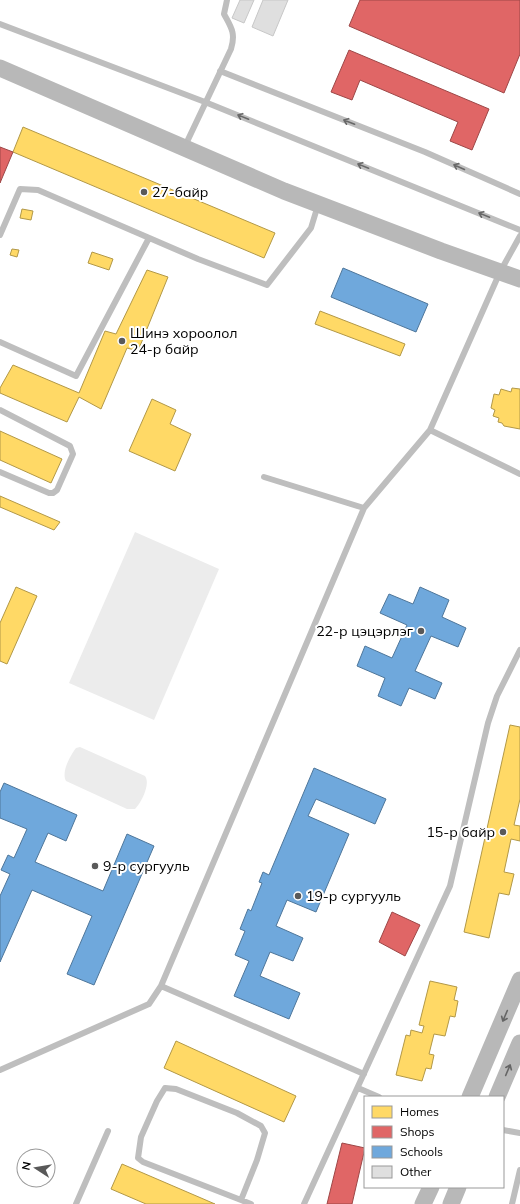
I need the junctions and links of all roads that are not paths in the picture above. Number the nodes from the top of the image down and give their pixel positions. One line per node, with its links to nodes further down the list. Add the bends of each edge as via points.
1 (227, 0): 4 (lane, via 224,14 233,30 234,40)
2 (0, 24): 5 (lane)
3 (0, 68): 6 (street)
4 (220, 71): 5 (lane); 7 (lane, one-way to 4, via 424,152)
5 (205, 102): 6 (lane); 9 (lane, one-way to 5)
6 (184, 147): 8 (street)
7 (520, 194)
8 (318, 204): 12 (lane, via 311,228 267,285); 13 (street)
9 (520, 230)
10 (0, 235): 12 (lane, via 20,189 38,190)
11 (520, 236): 13 (lane)
12 (149, 238): 15 (lane, via 76,376)
13 (500, 272): 14 (street); 17 (lane)
14 (520, 279)
15 (0, 342)
16 (0, 410): 18 (lane, via 70,446 73,454 57,490 53,493)
17 (430, 430): 19 (lane); 21 (lane)
18 (0, 472)
19 (520, 474)
20 (264, 477): 21 (lane)
21 (364, 508): 24 (lane)
22 (520, 650): 27 (lane, via 497,696 488,723 450,886)
23 (520, 980): 30 (street, one-way to 30)
24 (161, 986): 26 (lane, via 149,1004); 27 (lane)
25 (520, 1044): 31 (street, one-way to 25)
26 (0, 1070)
27 (364, 1074): 28 (lane)
28 (358, 1088): 29 (lane); 41 (lane)
29 (377, 1096)
30 (470, 1096)
31 (497, 1096)
32 (108, 1130): 39 (lane)
33 (504, 1130): 34 (lane)
34 (520, 1133)
35 (520, 1170): 44 (lane)
36 (431, 1188): 42 (street)
37 (458, 1188): 43 (street)
38 (241, 1200): 38 (lane, via 138,1158 141,1137 156,1101 165,1088 176,1089 237,1113 261,1126 265,1133); 40 (lane)
39 (76, 1204)
40 (251, 1204)
41 (304, 1204)
42 (423, 1204)
43 (451, 1204)
44 (512, 1204)

